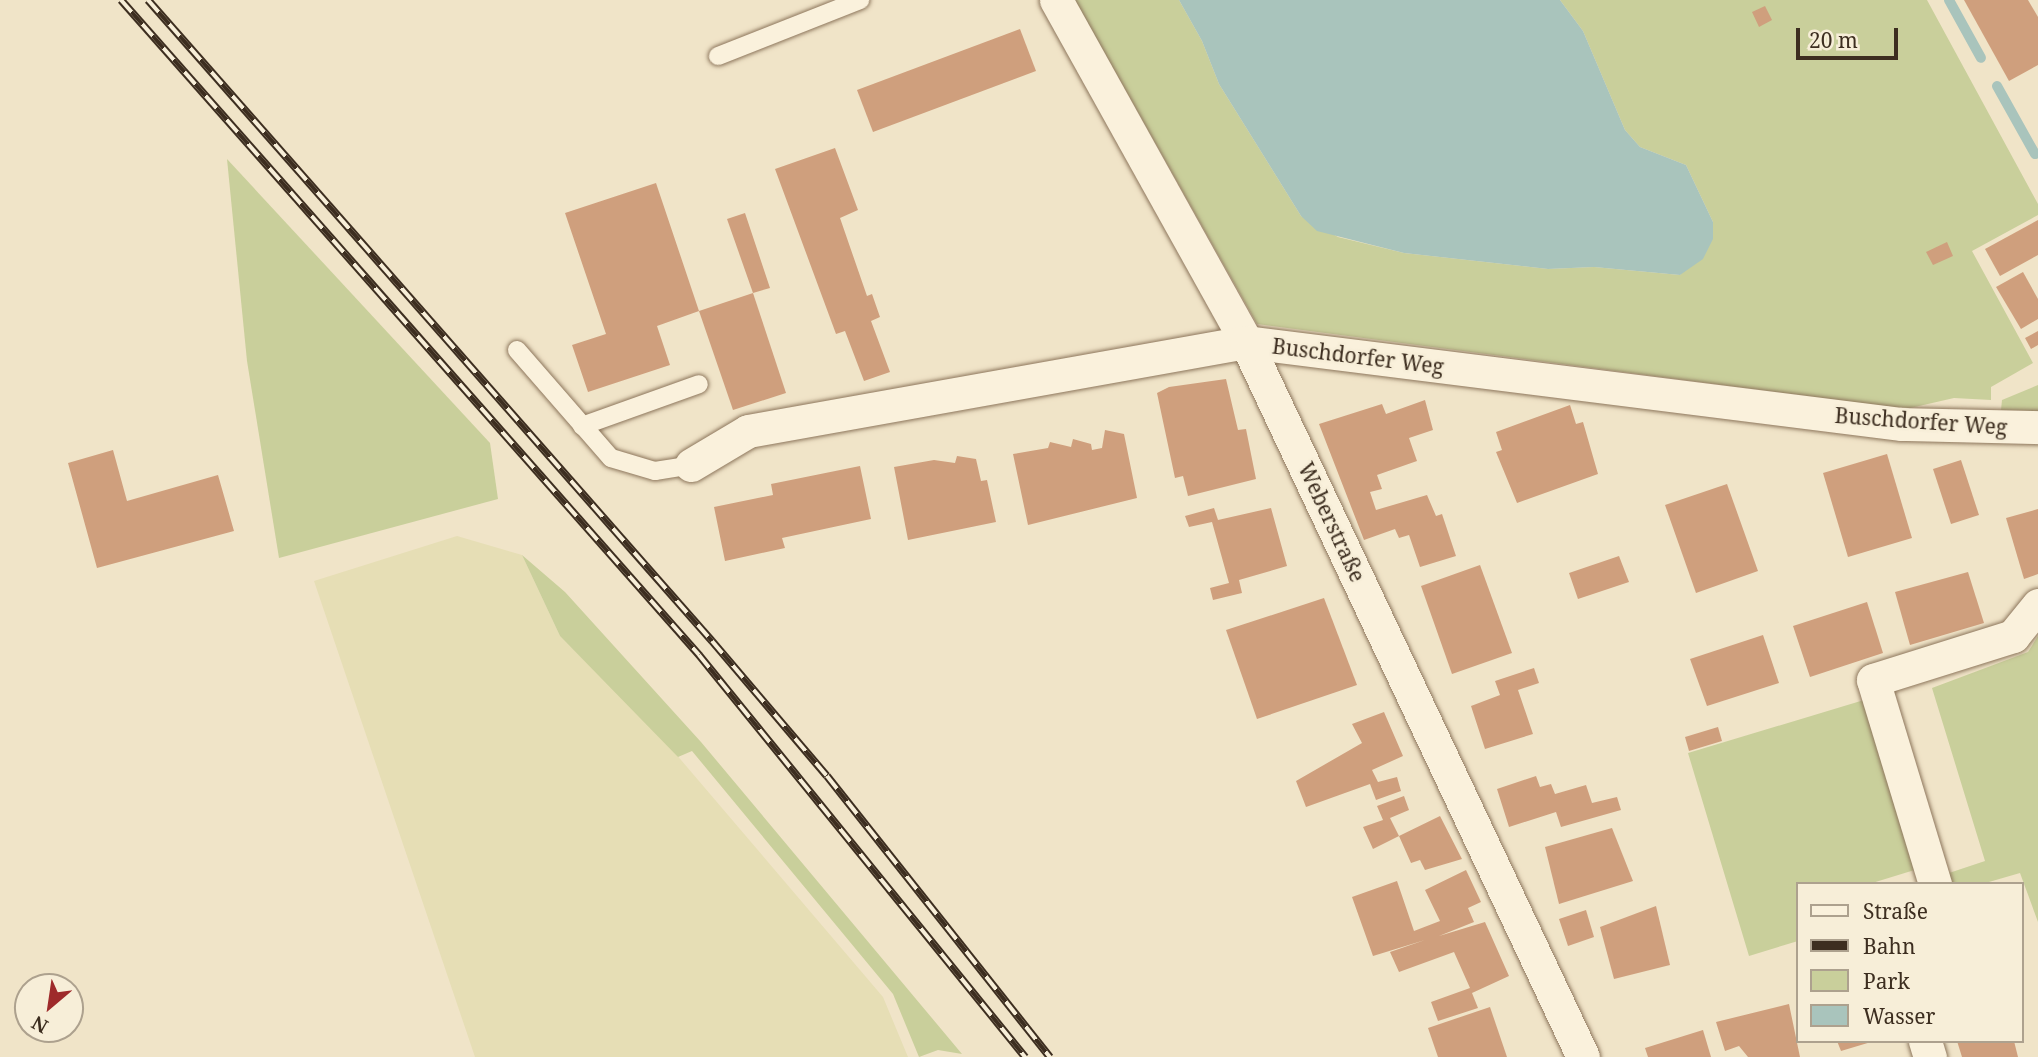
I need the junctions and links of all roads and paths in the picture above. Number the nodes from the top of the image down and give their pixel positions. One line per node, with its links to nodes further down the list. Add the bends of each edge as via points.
1 (860, 0): 3 (lane)
2 (1056, 0): 4 (street, Weberstraße)
3 (718, 55)
4 (1246, 342): 8 (street, Buschdorfer Weg, via 1902,424); 9 (street, Buschdorfer Weg, via 748,431); 12 (street, Weberstraße)
5 (517, 351): 7 (lane)
6 (699, 384): 7 (lane)
7 (582, 426): 9 (lane, via 611,458 630,467 655,471)
8 (2038, 427)
9 (691, 465)
10 (2038, 605): 11 (street, via 2013,636 1873,680)
11 (1934, 882)
12 (1583, 1057)

